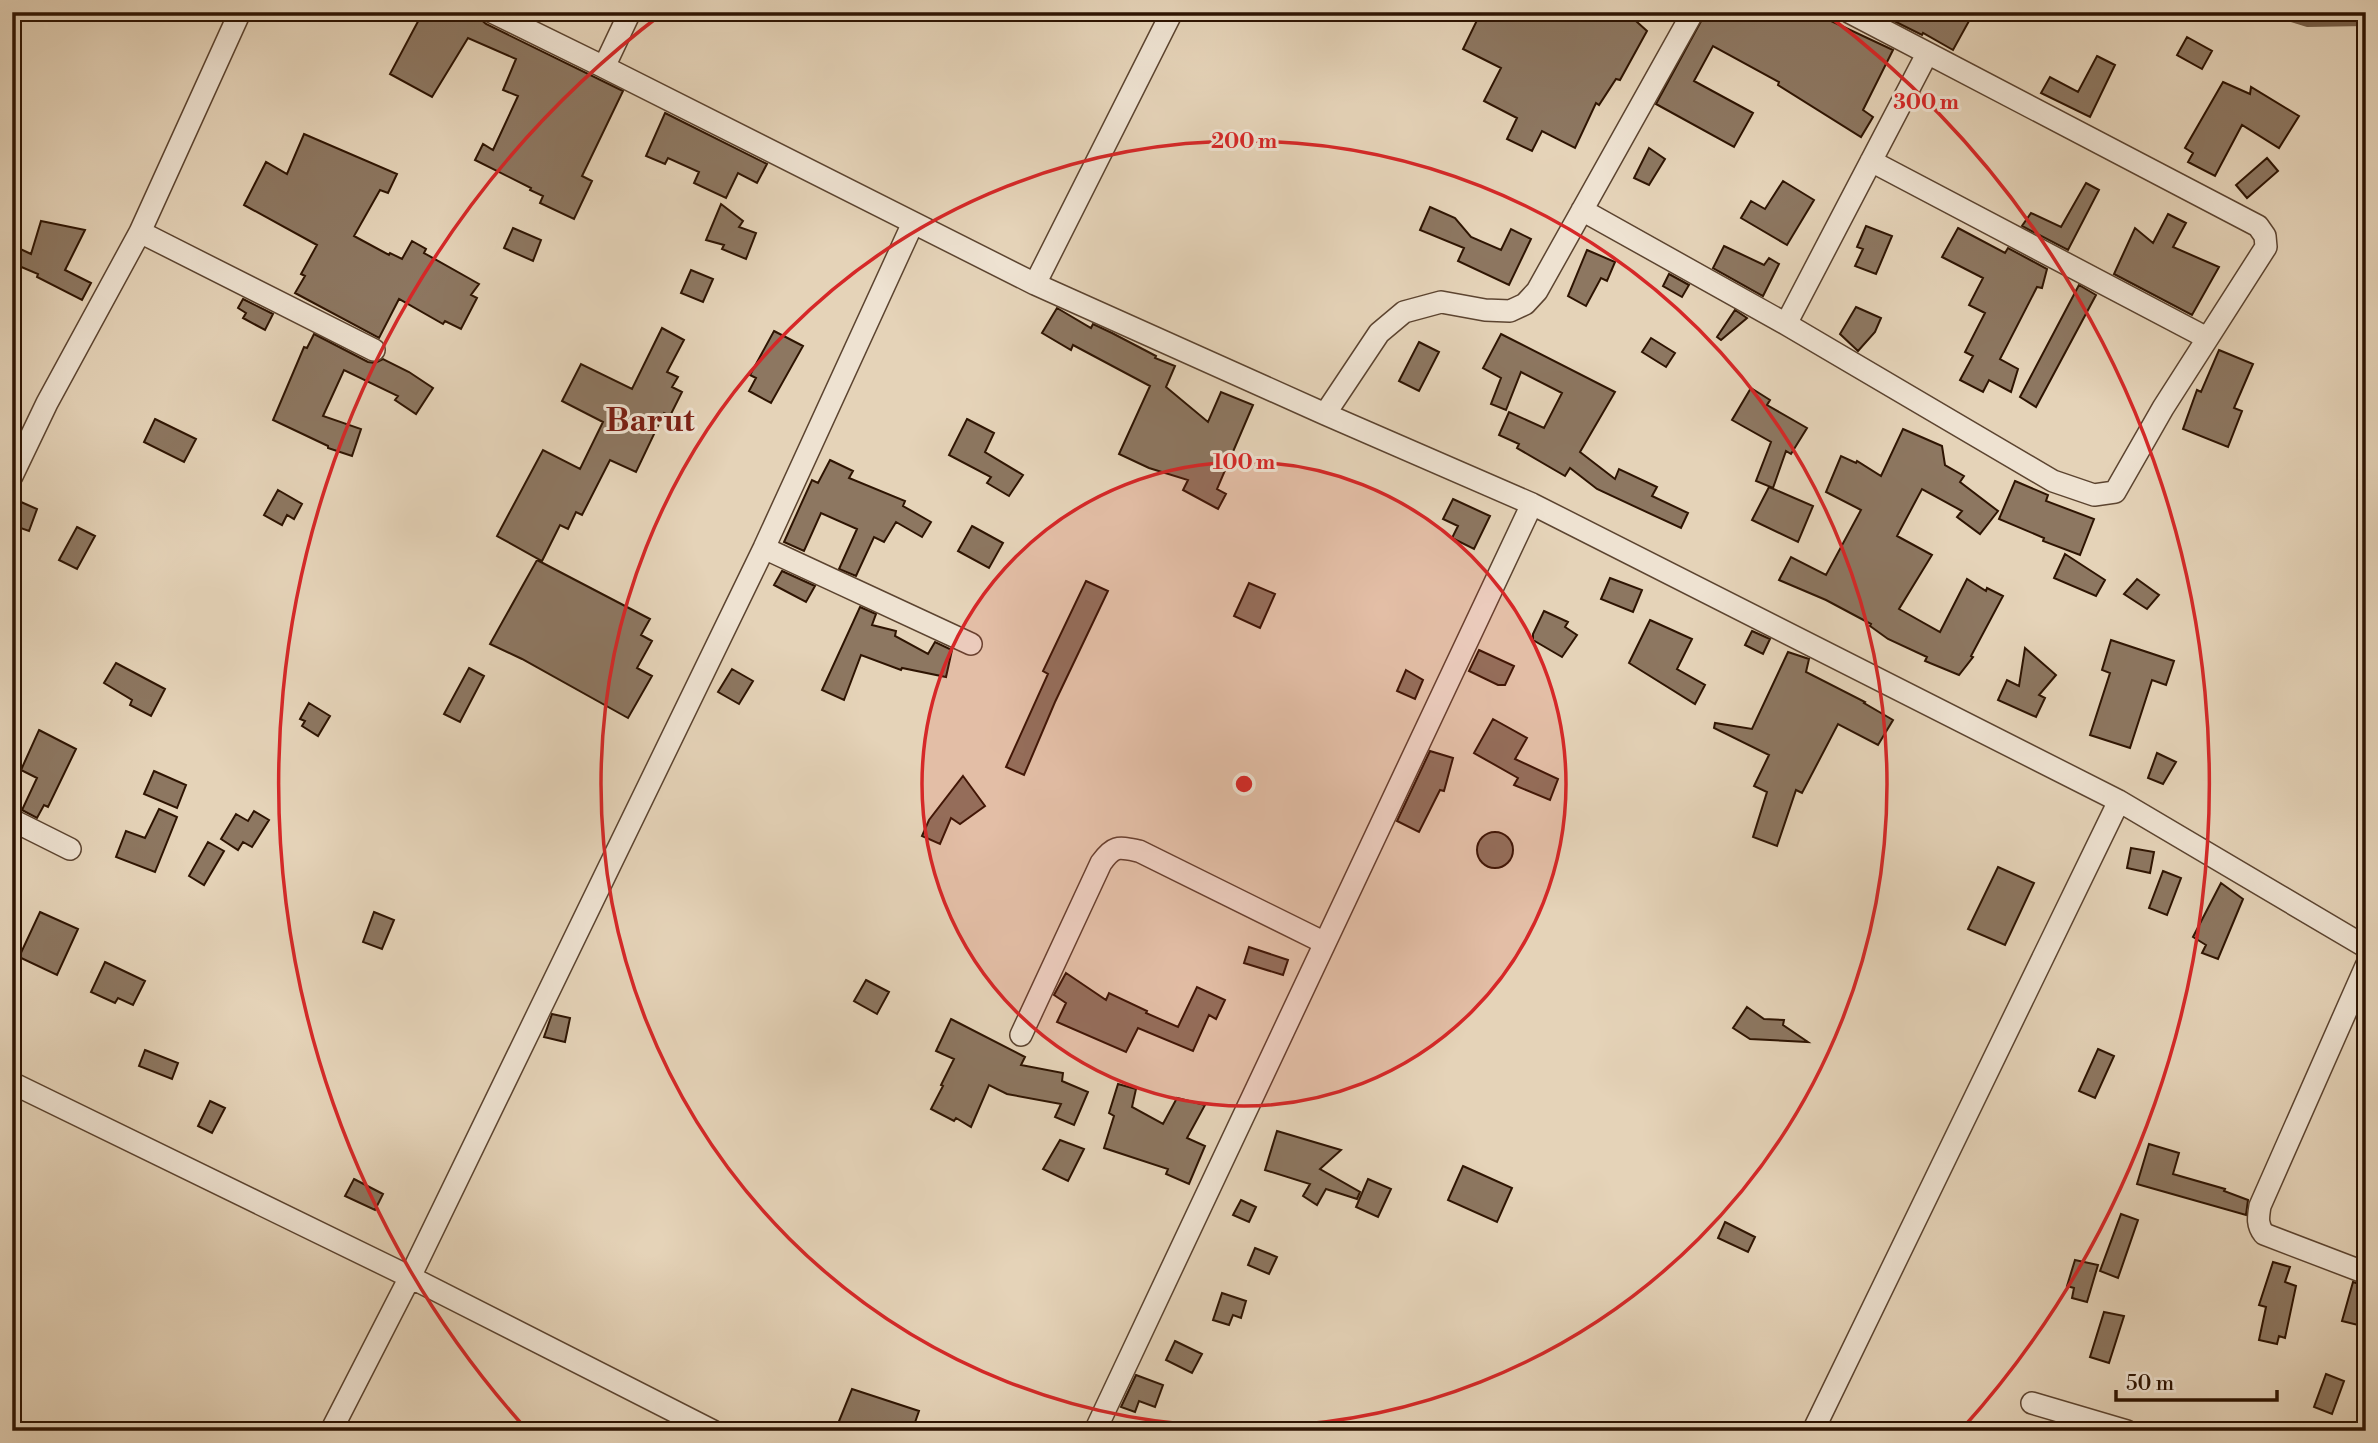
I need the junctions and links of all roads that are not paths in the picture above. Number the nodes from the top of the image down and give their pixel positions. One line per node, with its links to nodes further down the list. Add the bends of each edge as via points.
1 (240, 12): 12 (street)
2 (492, 12): 8 (street)
3 (630, 12): 8 (street)
4 (1172, 12): 13 (street)
5 (1693, 12): 10 (street)
6 (1850, 12): 7 (street)
7 (1927, 54): 9 (street); 15 (street, via 2258,226 2266,247)
8 (604, 67): 11 (street)
9 (1871, 161): 14 (street); 15 (street)
10 (1582, 210): 14 (street); 17 (street, via 1537,291 1525,304 1510,311 1441,302 1404,312 1379,333)
11 (913, 223): 13 (street); 20 (street)
12 (140, 232): 16 (street); 18 (street)
13 (1035, 284): 17 (street)
14 (1786, 324): 15 (street, via 2053,481 2094,495 2116,492)
15 (2207, 338)
16 (374, 350)
17 (1325, 414): 19 (street)
18 (12, 476)
19 (1532, 504): 22 (street); 25 (street)
20 (764, 548): 21 (street); 31 (street)
21 (971, 644)
22 (2119, 801): 26 (street); 36 (street)
23 (12, 820): 24 (street)
24 (70, 849)
25 (1325, 943): 28 (street, via 1139,851 1119,847 1101,863); 35 (street)
26 (2366, 947)
27 (2366, 966): 30 (street, via 2264,1196 2258,1219 2264,1234)
28 (1021, 1035)
29 (12, 1083): 31 (street)
30 (2366, 1273)
31 (410, 1277): 33 (street); 34 (street)
32 (2032, 1404): 37 (street)
33 (331, 1431)
34 (713, 1431)
35 (1095, 1431)
36 (1813, 1431)
37 (2127, 1431)

